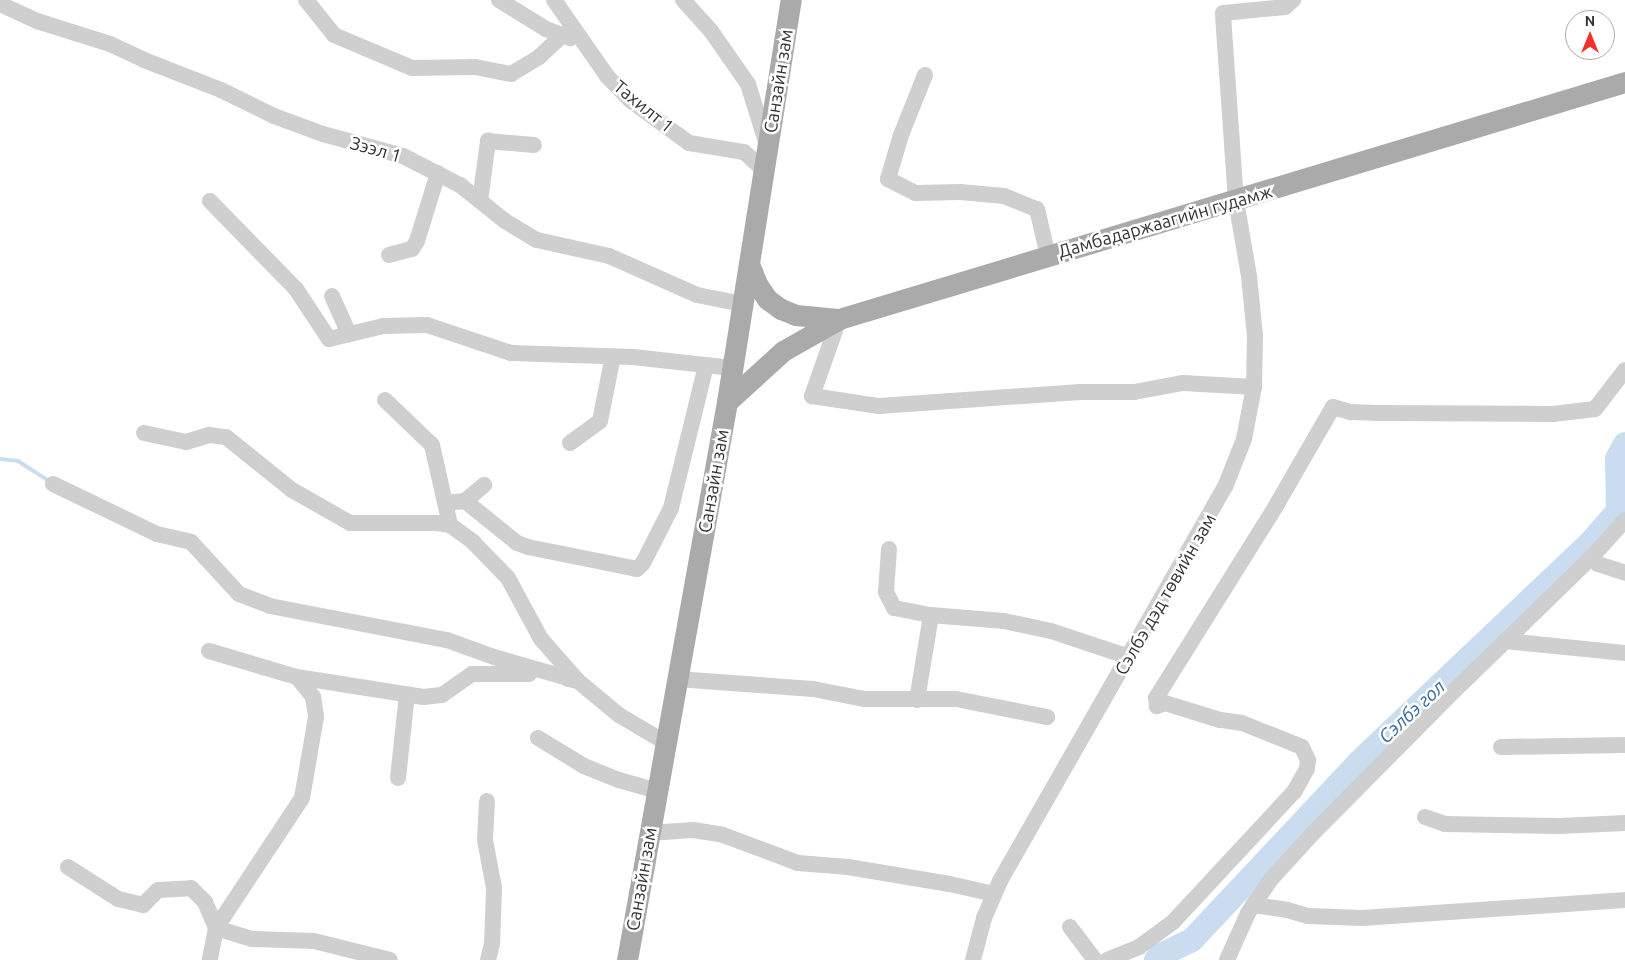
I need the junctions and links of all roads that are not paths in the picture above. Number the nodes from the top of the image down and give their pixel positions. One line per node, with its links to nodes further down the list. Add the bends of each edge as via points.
1 (306, 0): 8 (street, via 334,35 412,68 475,67 511,74 540,57)
2 (499, 0): 8 (street, via 546,29)
3 (554, 0): 9 (street, Тахилт 1)
4 (683, 0): 13 (street, via 711,31 748,84)
5 (791, 0): 13 (main road, Санзайн зам)
6 (1293, 0): 18 (street, Сэлбэ дэд төвийн зам, via 1285,7 1223,13)
7 (0, 4): 15 (street, Зээл 1, via 37,21 110,44 221,90 274,116 323,134 403,156)
8 (562, 35): 9 (street)
9 (584, 43): 14 (street, Тахилт 1, via 607,76 630,100 689,143 744,152)
10 (925, 75): 20 (street, via 901,135 888,179 916,193 1004,196 1037,209)
11 (1625, 82): 18 (main road, Дамбадаржаагийн гудамж)
12 (534, 145): 17 (street, via 488,141)
13 (768, 147): 14 (main road, Санзайн зам)
14 (764, 170): 21 (main road, Санзайн зам)
15 (438, 174): 17 (street, Зээл 1, via 460,184); 19 (street, via 417,242 412,249)
16 (210, 201): 25 (street, via 296,289 329,340)
17 (480, 201): 23 (street, Зээл 1, via 505,222 537,240 610,256 697,295)
18 (1236, 201): 20 (main road, Дамбадаржаагийн гудамж); 30 (street, Сэлбэ дэд төвийн зам, via 1254,314)
19 (389, 255)
20 (1048, 256): 24 (main road, Дамбадаржаагийн гудамж)
21 (749, 263): 23 (main road, Санзайн зам); 24 (main road, via 767,299 781,309 805,317)
22 (332, 296): 25 (street)
23 (743, 304): 28 (main road, Санзайн зам)
24 (839, 319): 30 (street, via 812,396 878,406 1081,392 1134,392 1183,383); 32 (main road, Дамбадаржаагийн гудамж, via 783,351)
25 (349, 334): 26 (street, via 383,326 427,325 511,353)
26 (613, 356): 27 (street); 34 (street, via 600,421)
27 (706, 366): 28 (street); 37 (street, via 671,508 637,569 517,543)
28 (732, 368): 32 (main road, Санзайн зам)
29 (1625, 370): 77 (street, via 1595,409 1553,414 1386,413 1351,412 1333,407 1277,504 1156,698 1157,706 1165,703 1220,720 1242,722 1302,747 1308,760 1307,769 1294,792 1173,922 1139,947)
30 (1254, 387): 48 (street, Сэлбэ дэд төвийн зам, via 1244,439 1225,487)
31 (384, 400): 38 (street, via 432,445)
32 (727, 402): 50 (main road, Санзайн зам)
33 (144, 433): 40 (street, via 186,442 209,435 226,438 292,490 350,523 436,523)
34 (570, 443)
35 (53, 484): 51 (street, via 157,534 191,542 239,594 270,606 447,640)
36 (484, 485): 37 (street)
37 (465, 501): 38 (street)
38 (447, 503): 40 (street)
39 (1625, 520): 42 (street)
40 (450, 526): 51 (street, via 473,542 508,578 541,639)
41 (890, 549): 44 (street, via 886,592 889,601 894,608)
42 (1591, 558): 43 (street, via 1598,564); 45 (street)
43 (1625, 573)
44 (931, 615): 48 (street, via 1004,622 1051,631); 53 (street)
45 (1505, 641): 47 (street); 68 (street, via 1315,831 1271,878)
46 (210, 651): 49 (street)
47 (1625, 653)
48 (1129, 657): 66 (street, Сэлбэ дэд төвийн зам)
49 (297, 677): 52 (street); 70 (street, via 313,697 316,717 302,798)
50 (677, 679): 53 (street, via 813,689 865,699); 56 (main road, Санзайн зам)
51 (578, 681): 52 (street, via 554,675 472,674 442,695 423,697); 56 (street, via 619,715)
52 (407, 694): 59 (street)
53 (917, 700): 54 (street, via 956,699)
54 (1047, 717)
55 (538, 738): 60 (street, via 584,766)
56 (666, 743): 60 (main road, Санзайн зам)
57 (1625, 745): 58 (street)
58 (1502, 747)
59 (398, 778)
60 (657, 791): 64 (main road, Санзайн зам)
61 (487, 801): 73 (street, via 485,840 494,888 492,944)
62 (1425, 817): 63 (street, via 1445,824)
63 (1625, 824)
64 (649, 833): 66 (street, via 693,830 723,835 798,863 848,867); 74 (main road, Санзайн зам)
65 (68, 867): 70 (street, via 118,899 143,905 158,890 191,888 205,902)
66 (994, 894): 75 (street, Сэлбэ дэд төвийн зам)
67 (1625, 900): 68 (street, via 1362,918 1308,916)
68 (1253, 905): 78 (street)
69 (1070, 927): 76 (street)
70 (216, 928): 71 (street); 72 (street, via 252,939 314,941)
71 (210, 960)
72 (390, 960)
73 (488, 960)
74 (627, 960)
75 (974, 960)
76 (1095, 960)
77 (1107, 960)
78 (1227, 960)

